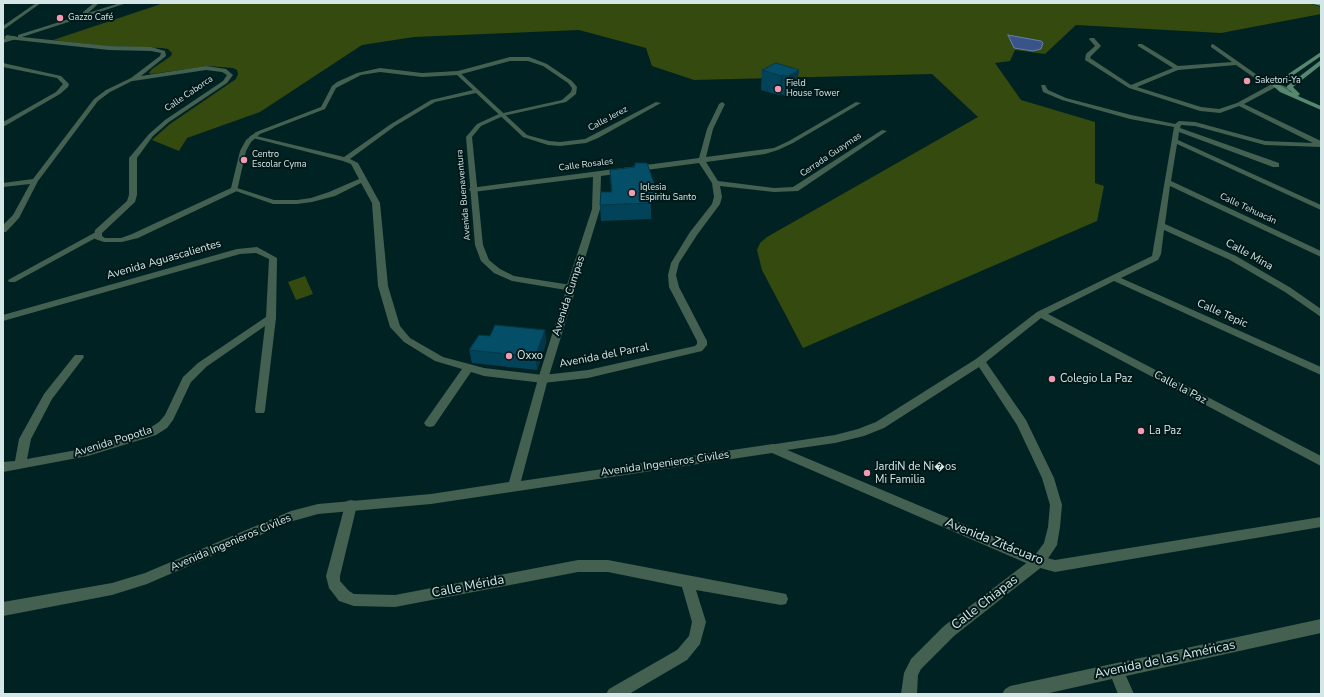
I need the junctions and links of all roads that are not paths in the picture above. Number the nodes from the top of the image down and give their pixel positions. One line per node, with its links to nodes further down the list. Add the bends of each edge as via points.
1 (39, 3): 8 (street)
2 (97, 3): 7 (street)
3 (116, 3): 7 (street)
4 (125, 3): 9 (street)
5 (1315, 3): 6 (main road)
6 (1321, 5)
7 (85, 12): 10 (street)
8 (3, 28)
9 (41, 29): 11 (street); 13 (street, via 34,37)
10 (4, 38): 11 (street)
11 (14, 38): 13 (street)
12 (1092, 39): 25 (street, via 1098,46 1088,55 1088,59)
13 (44, 40): 22 (street, via 163,52 162,57)
14 (1140, 45): 20 (street)
15 (1213, 46): 18 (street)
16 (1321, 54): 23 (main road)
17 (1321, 62): 26 (main road, via 1290,85)
18 (1238, 63): 20 (street); 23 (street, via 1258,78)
19 (3, 65): 35 (street, via 50,74 59,77 66,84 58,94)
20 (1177, 68): 25 (street)
21 (458, 73): 27 (street, Calle Jerez); 34 (street, Avenida Buenaventura, via 510,59 529,59 545,65 575,88 574,93 564,101); 38 (street, Avenida Buenaventura, via 422,75 380,70 359,74 334,87 323,108 315,113 275,126)
22 (133, 79): 46 (street, via 96,100); 55 (street, Calle Caborca, via 206,68 224,70 230,75 225,82 167,121 151,135 133,158 131,202)
23 (1275, 85): 26 (street); 31 (street); 33 (main road)
24 (1043, 86): 36 (street, via 1045,91 1064,99 1130,117)
25 (1131, 87): 31 (street, via 1211,111 1220,111)
26 (1289, 89): 32 (main road)
27 (477, 91): 34 (street, Calle Jerez); 41 (street, via 433,101 399,121)
28 (658, 103): 34 (street, Calle Jerez, via 596,137 574,143 560,144 535,140 525,136)
29 (858, 103): 42 (street, Calle Rosales, via 776,149)
30 (722, 104): 42 (street, via 710,129)
31 (1239, 104): 40 (street)
32 (1321, 104)
33 (1321, 108)
34 (501, 115): 51 (street, Avenida Buenaventura, via 479,125 469,137)
35 (3, 125)
36 (1179, 126): 39 (street, Avenida Ingenieros Civiles); 40 (street, via 1266,143); 43 (street)
37 (884, 131): 48 (street, Cerrada Guaymas, via 795,190)
38 (252, 137): 41 (street, Avenida del Parral); 50 (street, via 243,151)
39 (1175, 141): 47 (street, Avenida Ingenieros Civiles); 52 (street)
40 (1321, 145)
41 (345, 159): 45 (street, Avenida del Parral, via 354,163)
42 (702, 160): 44 (street, Calle Rosales); 48 (street)
43 (1276, 165)
44 (597, 174): 51 (street, Calle Rosales); 59 (street, Avenida Cumpas, via 596,209)
45 (364, 179): 50 (street, via 332,194 297,202 272,202); 66 (street, Avenida del Parral, via 376,203 383,286 395,326 407,340 439,359)
46 (35, 181): 49 (street); 54 (street, via 16,216)
47 (1167, 182): 53 (street, Avenida Ingenieros Civiles); 56 (street, Calle Tehuacán)
48 (716, 183): 68 (street, Avenida del Parral, via 719,191 716,204 672,269 674,287 702,345 698,349 588,374)
49 (3, 185)
50 (234, 189): 55 (street, via 135,236 112,241 104,240)
51 (473, 190): 59 (street, Avenida Buenaventura, via 479,245 485,261 497,271 512,278)
52 (1321, 208)
53 (1161, 225): 57 (street, Avenida Ingenieros Civiles, via 1155,258); 61 (street, Calle Mina, via 1233,258 1288,290)
54 (3, 230)
55 (97, 235): 58 (street)
56 (1321, 254)
57 (1114, 278): 60 (street, Avenida Ingenieros Civiles); 67 (street, Calle Tepic)
58 (12, 280)
59 (571, 288): 68 (street, Avenida Cumpas)
60 (1040, 314): 65 (street, Avenida Ingenieros Civiles); 72 (street, Calle la Paz)
61 (1321, 314)
62 (3, 318): 63 (street, Avenida Aguascalientes, via 240,251 257,250 273,258)
63 (271, 318): 69 (street); 73 (street, Avenida Popotla, via 202,365 187,380 169,417 152,432 88,452)
64 (79, 357): 73 (street, via 48,397 25,439)
65 (980, 361): 71 (street, Avenida Ingenieros Civiles, via 880,425 860,434); 78 (street, Calle Chiapas, via 1022,423 1048,478 1056,505 1050,545)
66 (468, 368): 68 (street, Avenida del Parral); 70 (street)
67 (1321, 371)
68 (543, 379): 75 (street, Avenida Cumpas)
69 (260, 410)
70 (430, 423)
71 (773, 448): 75 (street, Avenida Ingenieros Civiles); 78 (street, Avenida Zitácuaro)
72 (1321, 461)
73 (20, 466): 74 (street, Avenida Popotla)
74 (3, 467)
75 (514, 486): 76 (street, Avenida Ingenieros Civiles, via 431,499)
76 (351, 505): 79 (street, Calle Mérida, via 333,576 334,584 342,594 354,600 395,601 578,566 608,566); 81 (street, Avenida Ingenieros Civiles, via 318,509 291,516 147,578 112,589)
77 (1321, 522): 78 (street, Avenida Zitácuaro, via 1068,566)
78 (1038, 562): 85 (street, Calle Chiapas, via 949,631 916,664 911,673)
79 (687, 582): 80 (street, Calle Mérida); 84 (street, via 699,622 695,639 682,655)
80 (781, 599)
81 (3, 608)
82 (1321, 626): 83 (street, Avenida de las Américas)
83 (1116, 671): 86 (street, Avenida de las Américas); 87 (street)
84 (614, 694)
85 (909, 694)
86 (1010, 694)
87 (1126, 694)

